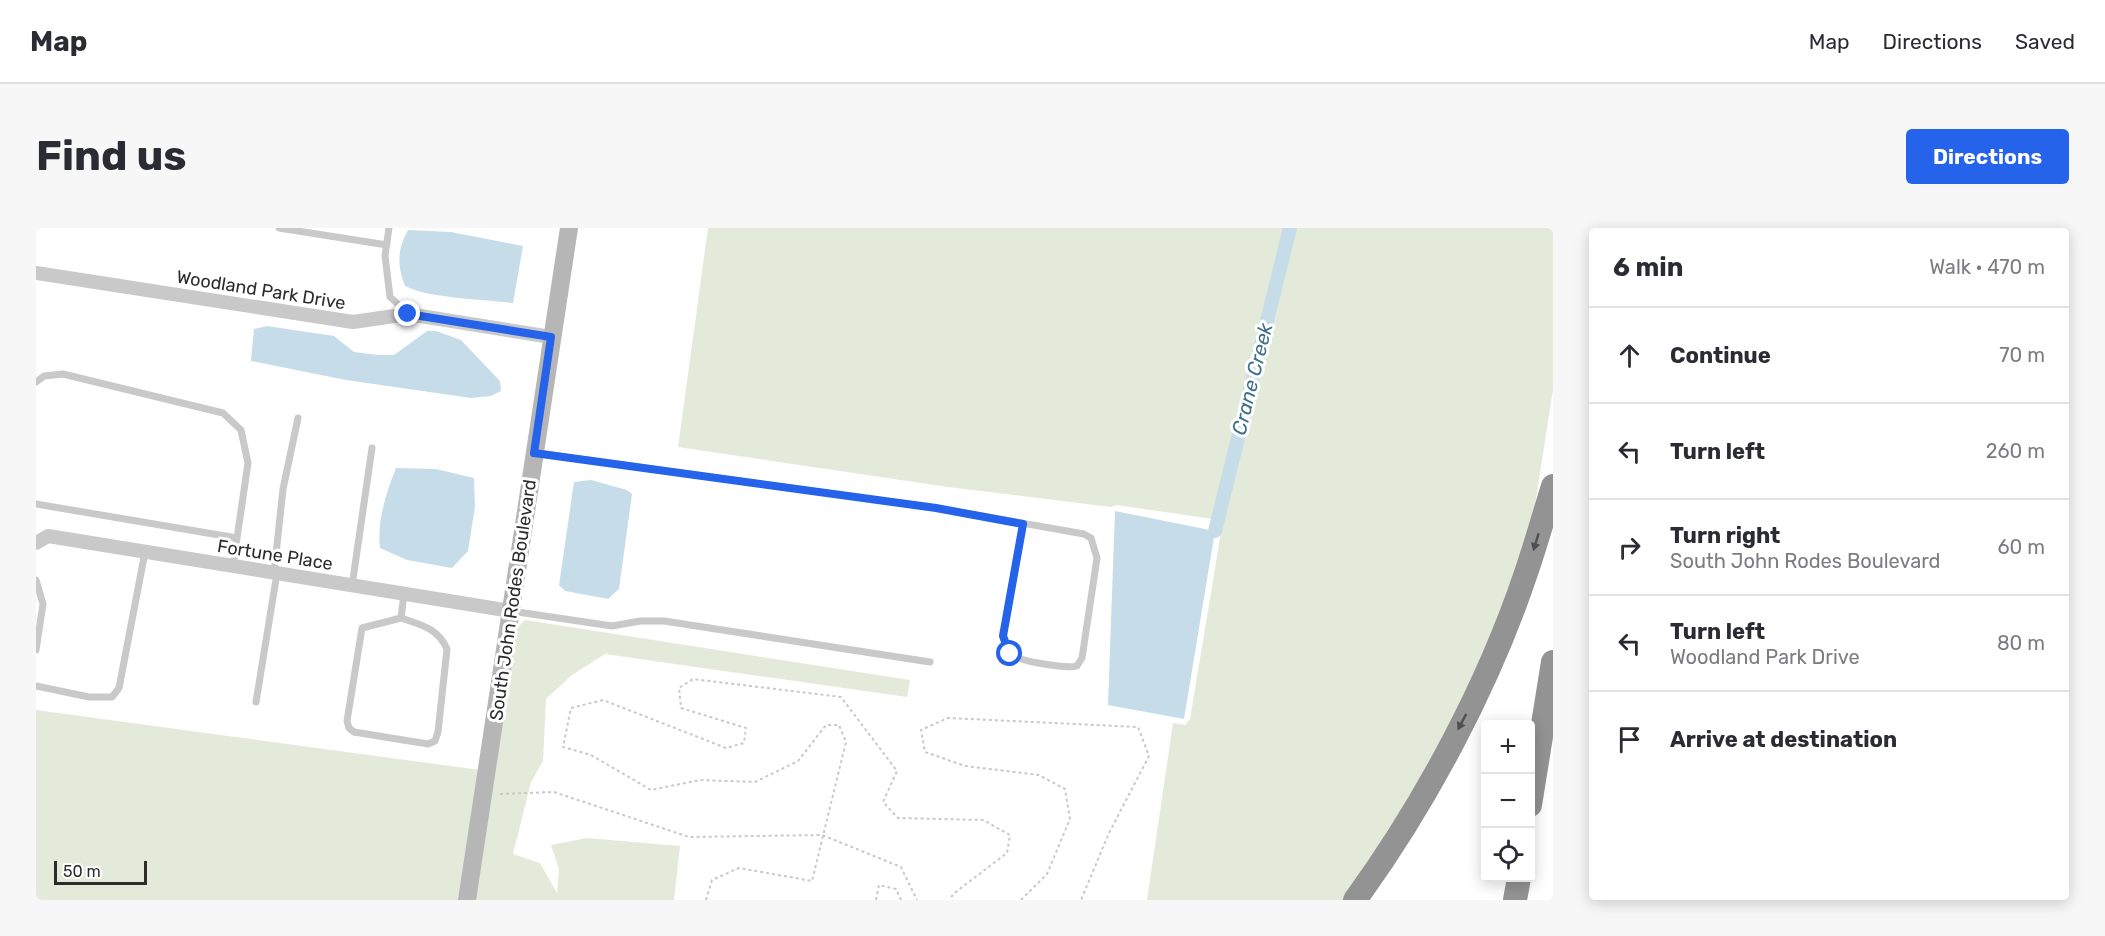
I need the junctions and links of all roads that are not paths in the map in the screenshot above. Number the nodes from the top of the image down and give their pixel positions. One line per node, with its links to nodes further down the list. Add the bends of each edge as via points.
1 (279, 228): 4 (lane)
2 (389, 228): 4 (lane)
3 (569, 228): 7 (main road, South John Rodes Boulevard)
4 (387, 245): 6 (lane, via 390,297)
5 (36, 273): 6 (street, Woodland Park Drive, via 353,322)
6 (408, 314): 7 (street, Woodland Park Drive)
7 (551, 337): 11 (main road, South John Rodes Boulevard)
8 (36, 382): 15 (lane, via 44,376 63,374 223,413 241,430 248,463)
9 (297, 418): 19 (lane, via 283,489)
10 (372, 448): 21 (lane)
11 (534, 453): 14 (lane, via 936,508); 23 (main road, South John Rodes Boulevard)
12 (1553, 486): 33 (highway, one-way to 33, via 1526,574 1477,692 1421,799)
13 (36, 504): 15 (lane)
14 (1023, 524): 14 (lane, via 1084,534 1095,545 1097,558 1082,658 1077,666 1021,659 1010,654 1005,646 1003,636)
15 (237, 538): 18 (lane)
16 (36, 543): 17 (street, Fortune Place, via 48,536)
17 (145, 552): 18 (street, Fortune Place); 28 (lane, via 119,688 112,697 89,697)
18 (233, 566): 19 (street, Fortune Place)
19 (275, 573): 21 (street, Fortune Place); 29 (lane)
20 (36, 580): 25 (lane, via 43,604)
21 (352, 586): 22 (street, Fortune Place)
22 (404, 594): 23 (street, Fortune Place); 24 (lane)
23 (511, 611): 26 (lane, via 612,626 664,621); 32 (main road, South John Rodes Boulevard)
24 (401, 618): 24 (lane, via 362,628 347,721 354,732 428,744 435,741 438,732 447,649 441,636)
25 (36, 650)
26 (930, 662)
27 (1553, 662): 30 (highway)
28 (36, 686)
29 (256, 702)
30 (1535, 774)
31 (1518, 882): 34 (highway)
32 (467, 900)
33 (1355, 900)
34 (1515, 900)

